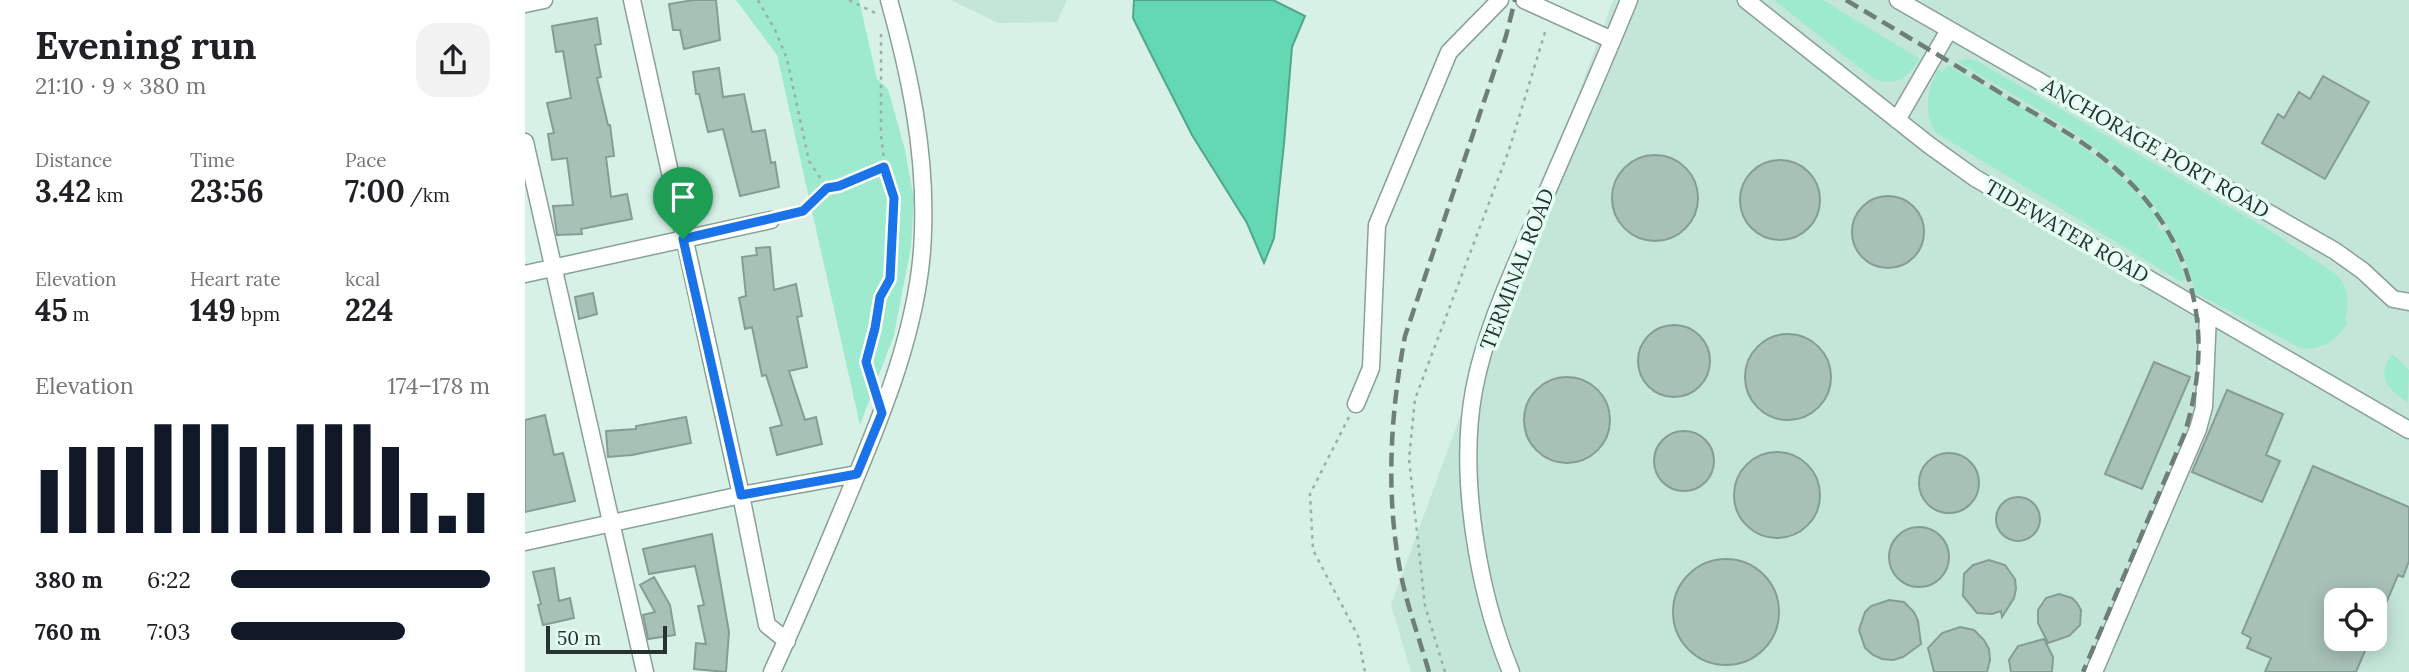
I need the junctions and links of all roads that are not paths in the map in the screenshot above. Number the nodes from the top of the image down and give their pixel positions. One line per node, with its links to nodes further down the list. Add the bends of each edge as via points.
1 (544, 0): 9 (street)
2 (632, 0): 15 (street)
3 (889, 0): 23 (street, via 908,66 918,133 923,232 919,274 900,357)
4 (1500, 0): 21 (street, via 1449,52 1377,225 1371,368)
5 (1524, 0): 11 (street)
6 (1629, 0): 11 (street, TERMINAL ROAD)
7 (1746, 0): 12 (street, TIDEWATER ROAD)
8 (1898, 0): 10 (street, ANCHORAGE PORT ROAD)
9 (525, 4)
10 (1949, 30): 12 (street); 18 (street, ANCHORAGE PORT ROAD, via 2335,251)
11 (1612, 40): 30 (street, TERMINAL ROAD, via 1505,289 1474,391 1468,440 1477,548 1496,632)
12 (1897, 120): 19 (street, TIDEWATER ROAD, via 1975,177)
13 (525, 142): 16 (street)
14 (771, 220): 15 (street)
15 (683, 239): 16 (street); 24 (street)
16 (553, 268): 17 (street); 25 (street)
17 (525, 274)
18 (2401, 301): 20 (street, ANCHORAGE PORT ROAD)
19 (2209, 314): 22 (street, TIDEWATER ROAD); 31 (street, via 2204,407 2198,429)
20 (2409, 316)
21 (1356, 404)
22 (2409, 430)
23 (857, 474): 24 (street); 27 (street)
24 (741, 495): 25 (street); 27 (street, via 767,625)
25 (611, 524): 26 (street); 28 (street)
26 (525, 542)
27 (787, 641): 29 (street)
28 (645, 672)
29 (772, 672)
30 (1511, 672)
31 (2094, 672)

